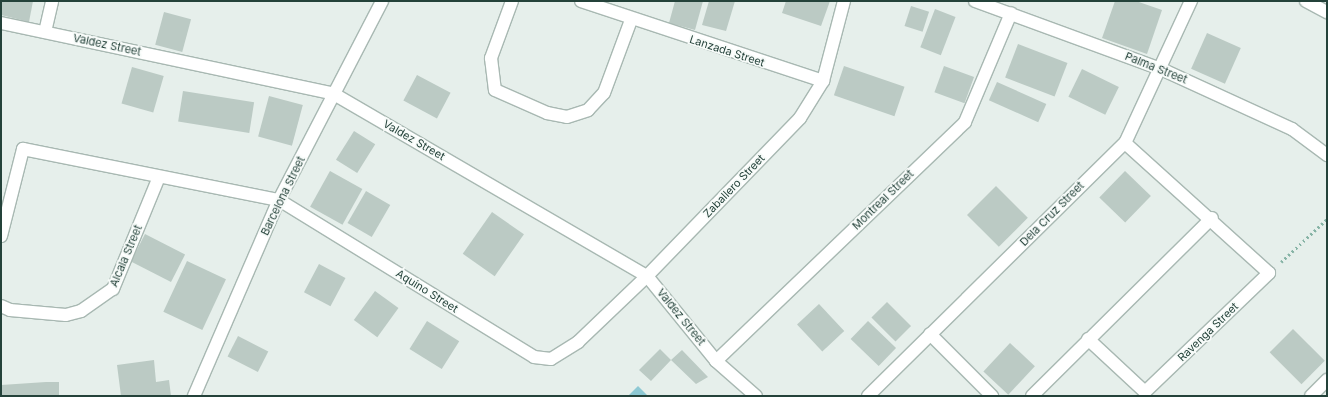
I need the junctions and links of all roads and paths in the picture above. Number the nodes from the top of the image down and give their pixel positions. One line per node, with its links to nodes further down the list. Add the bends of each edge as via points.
1 (52, 1): 13 (street)
2 (382, 1): 16 (street, Barcelona Street)
3 (512, 1): 11 (street, via 503,18 491,58 495,90 547,113 567,117 588,110 604,93)
4 (581, 1): 11 (street, Lanzada Street)
5 (844, 1): 15 (street, Zaballero Street)
6 (975, 1): 10 (street, Palma Street)
7 (1191, 1): 14 (street, Dela Cruz Street)
8 (1306, 1): 9 (street)
9 (1327, 12)
10 (1011, 13): 14 (street, Palma Street); 30 (street, Montreal Street, via 965,122)
11 (631, 20): 15 (street, Lanzada Street)
12 (1, 23): 13 (street, Valdez Street)
13 (45, 32): 16 (street, Valdez Street)
14 (1161, 69): 17 (street, Dela Cruz Street); 18 (street, Palma Street, via 1292,129)
15 (823, 81): 25 (street, Zaballero Street, via 800,118)
16 (334, 94): 20 (street, Barcelona Street); 25 (street, Valdez Street)
17 (1125, 143): 21 (street); 27 (street, Dela Cruz Street)
18 (1327, 155)
19 (159, 177): 20 (street); 23 (street, via 23,148); 26 (street, Alcala Street, via 113,289 81,311 66,315 10,310)
20 (279, 200): 29 (street, Aquino Street, via 534,357 551,359); 32 (street, Barcelona Street)
21 (1212, 218): 24 (street); 28 (street)
22 (1327, 219): 24 (path)
23 (1, 236)
24 (1269, 273): 28 (street, Ravenga Street, via 1145,392)
25 (647, 276): 29 (street, Zaballero Street); 30 (street, Valdez Street)
26 (1, 306)
27 (930, 334): 34 (street, Dela Cruz Street); 35 (street)
28 (1088, 339): 36 (street)
29 (578, 342)
30 (716, 361): 33 (street, Valdez Street)
31 (1327, 380): 37 (street)
32 (194, 396)
33 (756, 396)
34 (868, 396)
35 (992, 396)
36 (1032, 396)
37 (1311, 396)

